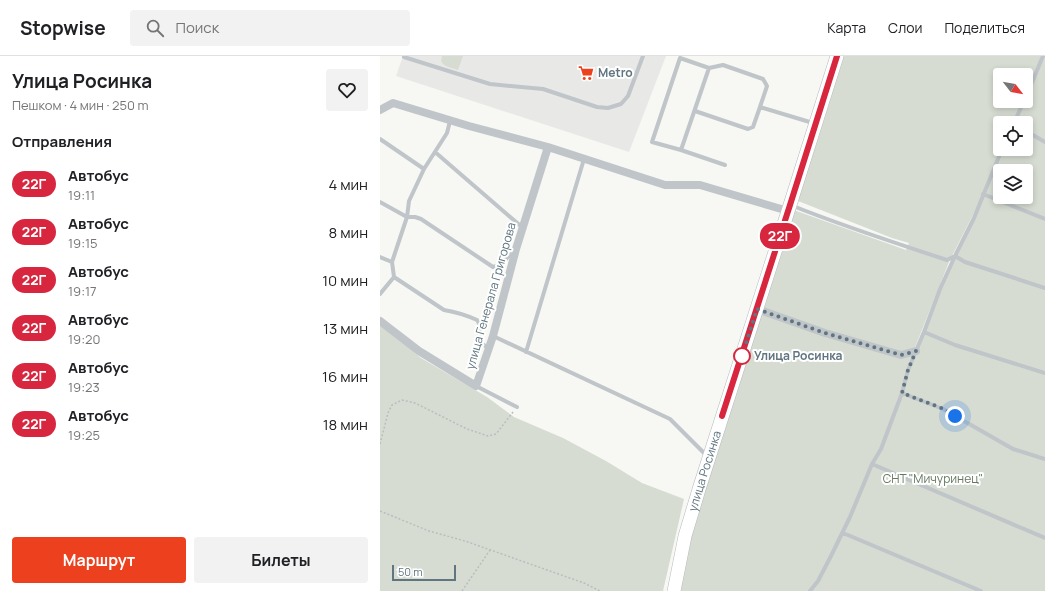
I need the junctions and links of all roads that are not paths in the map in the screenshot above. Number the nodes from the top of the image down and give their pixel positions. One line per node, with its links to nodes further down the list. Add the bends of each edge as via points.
1 (405, 56): 2 (lane, via 404,58 490,84 543,89 597,107 608,108 621,104 628,96)
2 (643, 56)
3 (837, 56): 11 (main road, улица Росинка)
4 (1043, 59): 6 (lane)
5 (709, 68): 7 (lane, via 723,65 763,79 767,86); 9 (lane); 16 (lane, via 680,58 652,142)
6 (1033, 81)
7 (760, 107): 9 (lane, via 753,127 748,129); 11 (lane)
8 (380, 110): 10 (street, via 393,103)
9 (694, 111): 16 (lane)
10 (450, 120): 15 (street); 17 (lane, via 447,133)
11 (816, 124): 24 (main road, улица Росинка)
12 (1033, 135): 14 (lane)
13 (380, 138): 21 (lane)
14 (1045, 142)
15 (548, 147): 19 (street); 27 (street, улица Генерала Григорова)
16 (681, 150): 20 (lane)
17 (435, 152): 21 (lane); 27 (lane)
18 (999, 156): 22 (lane)
19 (584, 159): 24 (street, via 666,185 700,184); 41 (lane)
20 (724, 165)
21 (424, 169): 25 (lane, via 408,201)
22 (983, 194): 26 (lane); 29 (lane)
23 (380, 202): 25 (lane)
24 (789, 208): 29 (lane, via 940,258 947,260); 35 (main road, улица Росинка)
25 (407, 217): 28 (lane, via 421,219 493,267 500,265); 31 (lane)
26 (1045, 219)
27 (523, 228): 28 (street, улица Генерала Григорова)
28 (516, 249): 38 (street, улица Генерала Григорова)
29 (955, 256): 33 (lane, via 965,262); 37 (lane)
30 (380, 257): 31 (lane)
31 (392, 262): 32 (lane)
32 (394, 277): 34 (lane); 39 (lane, via 444,310 478,320 479,341)
33 (1045, 288)
34 (380, 294)
35 (757, 309): 40 (street, via 825,333 901,355); 46 (main road, улица Росинка)
36 (380, 321): 43 (street, улица Генерала Григорова, via 419,351)
37 (924, 332): 40 (lane); 42 (lane, via 955,345)
38 (493, 336): 39 (street, улица Генерала Григорова); 41 (lane)
39 (489, 348): 43 (street, улица Генерала Григорова)
40 (916, 351): 44 (lane)
41 (526, 352): 46 (lane, via 670,419)
42 (1045, 373)
43 (476, 386): 45 (lane)
44 (902, 393): 47 (lane, via 944,409 1013,449); 48 (lane)
45 (517, 407)
46 (709, 457): 51 (main road, улица Росинка, via 685,536)
47 (1045, 459)
48 (872, 464): 49 (lane); 50 (lane)
49 (843, 532): 52 (lane, via 818,581); 53 (lane)
50 (1045, 538)
51 (674, 591)
52 (810, 591)
53 (981, 591)

